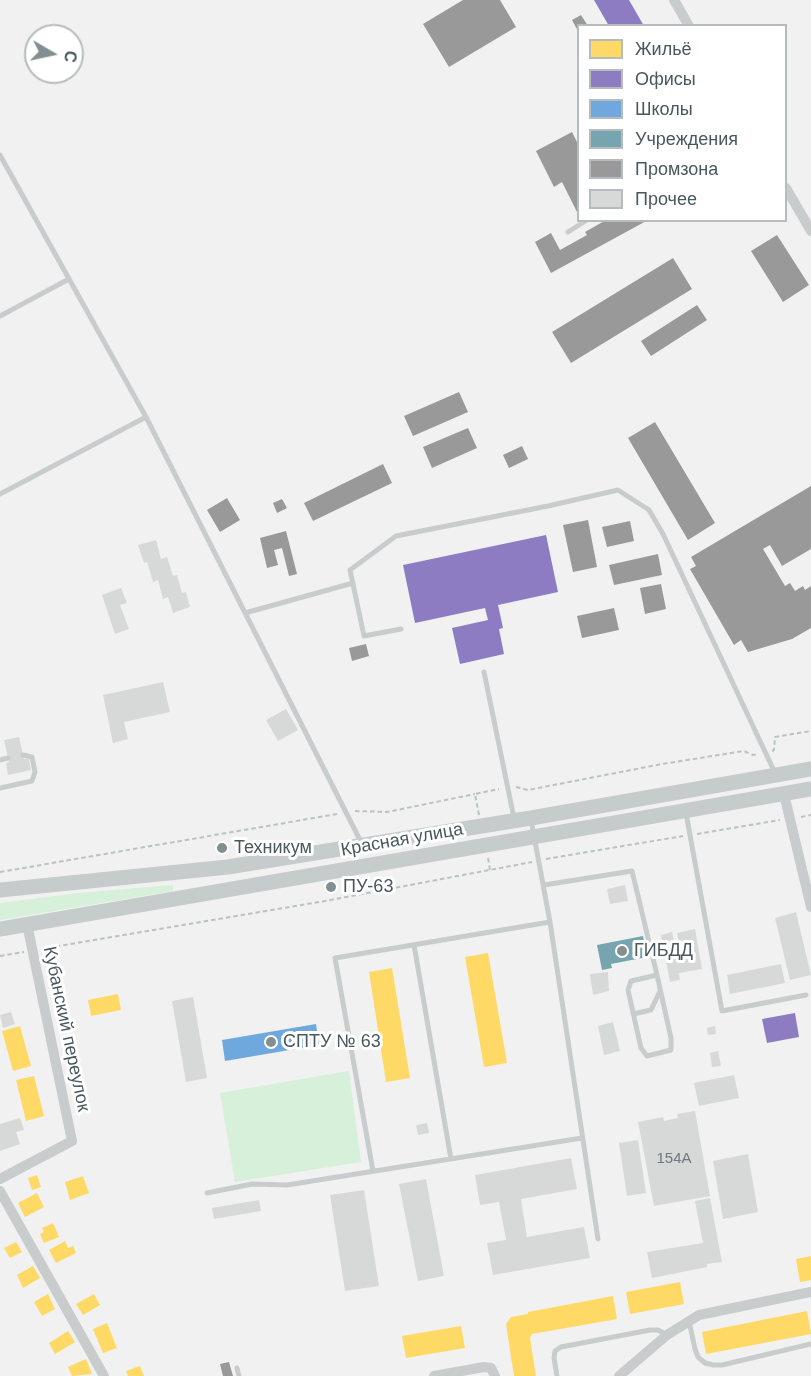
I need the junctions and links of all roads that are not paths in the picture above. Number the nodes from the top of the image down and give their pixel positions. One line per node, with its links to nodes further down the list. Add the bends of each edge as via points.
1 (674, 0): 2 (street)
2 (688, 24)
3 (0, 154): 8 (lane)
4 (787, 190): 6 (street)
5 (585, 222): 7 (lane)
6 (811, 231)
7 (568, 232)
8 (69, 279): 9 (lane); 10 (lane)
9 (0, 316)
10 (146, 417): 11 (lane); 13 (lane)
11 (0, 494)
12 (353, 583): 13 (lane); 14 (lane, via 364,636); 20 (lane, via 350,570 396,536 618,489 649,510 663,534)
13 (245, 614): 28 (lane)
14 (401, 629)
15 (484, 672): 26 (lane)
16 (23, 754): 21 (lane, via 32,757 32,781)
17 (8, 758): 18 (lane)
18 (0, 760)
19 (811, 769): 20 (main road, Красная улица)
20 (776, 775): 25 (main road, Красная улица)
21 (0, 788)
22 (811, 789): 23 (main road, Красная улица)
23 (784, 794): 24 (main road, Красная улица); 31 (street)
24 (685, 811): 27 (main road, Красная улица); 38 (lane, via 722,1011)
25 (531, 818): 26 (main road, Красная улица); 27 (lane)
26 (514, 820): 28 (main road, Красная улица)
27 (535, 836): 29 (lane); 33 (main road, Красная улица)
28 (363, 846): 30 (main road, Красная улица, via 228,867)
29 (544, 885): 32 (lane); 36 (lane, via 632,871)
30 (0, 890)
31 (811, 907)
32 (550, 922): 35 (lane); 40 (lane)
33 (27, 924): 34 (main road, Красная улица); 43 (street, Кубанский переулок, via 72,1141)
34 (0, 929)
35 (414, 945): 41 (lane); 42 (lane, via 335,958)
36 (657, 975): 37 (lane); 39 (lane, via 631,981 628,990)
37 (660, 991): 39 (lane, via 651,1010); 39 (lane, via 671,1050 647,1056 641,1048)
38 (806, 995)
39 (633, 1014)
40 (582, 1138): 41 (lane); 46 (lane)
41 (451, 1159): 42 (lane)
42 (373, 1171): 45 (lane, via 287,1185 252,1184)
43 (0, 1179)
44 (0, 1191): 53 (street)
45 (207, 1192)
46 (597, 1239)
47 (811, 1292): 48 (street, via 699,1315)
48 (689, 1321): 49 (street); 50 (lane, via 698,1357 713,1365)
49 (667, 1335): 56 (lane, via 650,1330 561,1347 554,1358); 57 (street)
50 (811, 1344)
51 (237, 1368): 54 (lane)
52 (493, 1372): 55 (street, via 484,1367)
53 (104, 1376)
54 (239, 1376)
55 (434, 1376)
56 (557, 1376)
57 (619, 1376)

